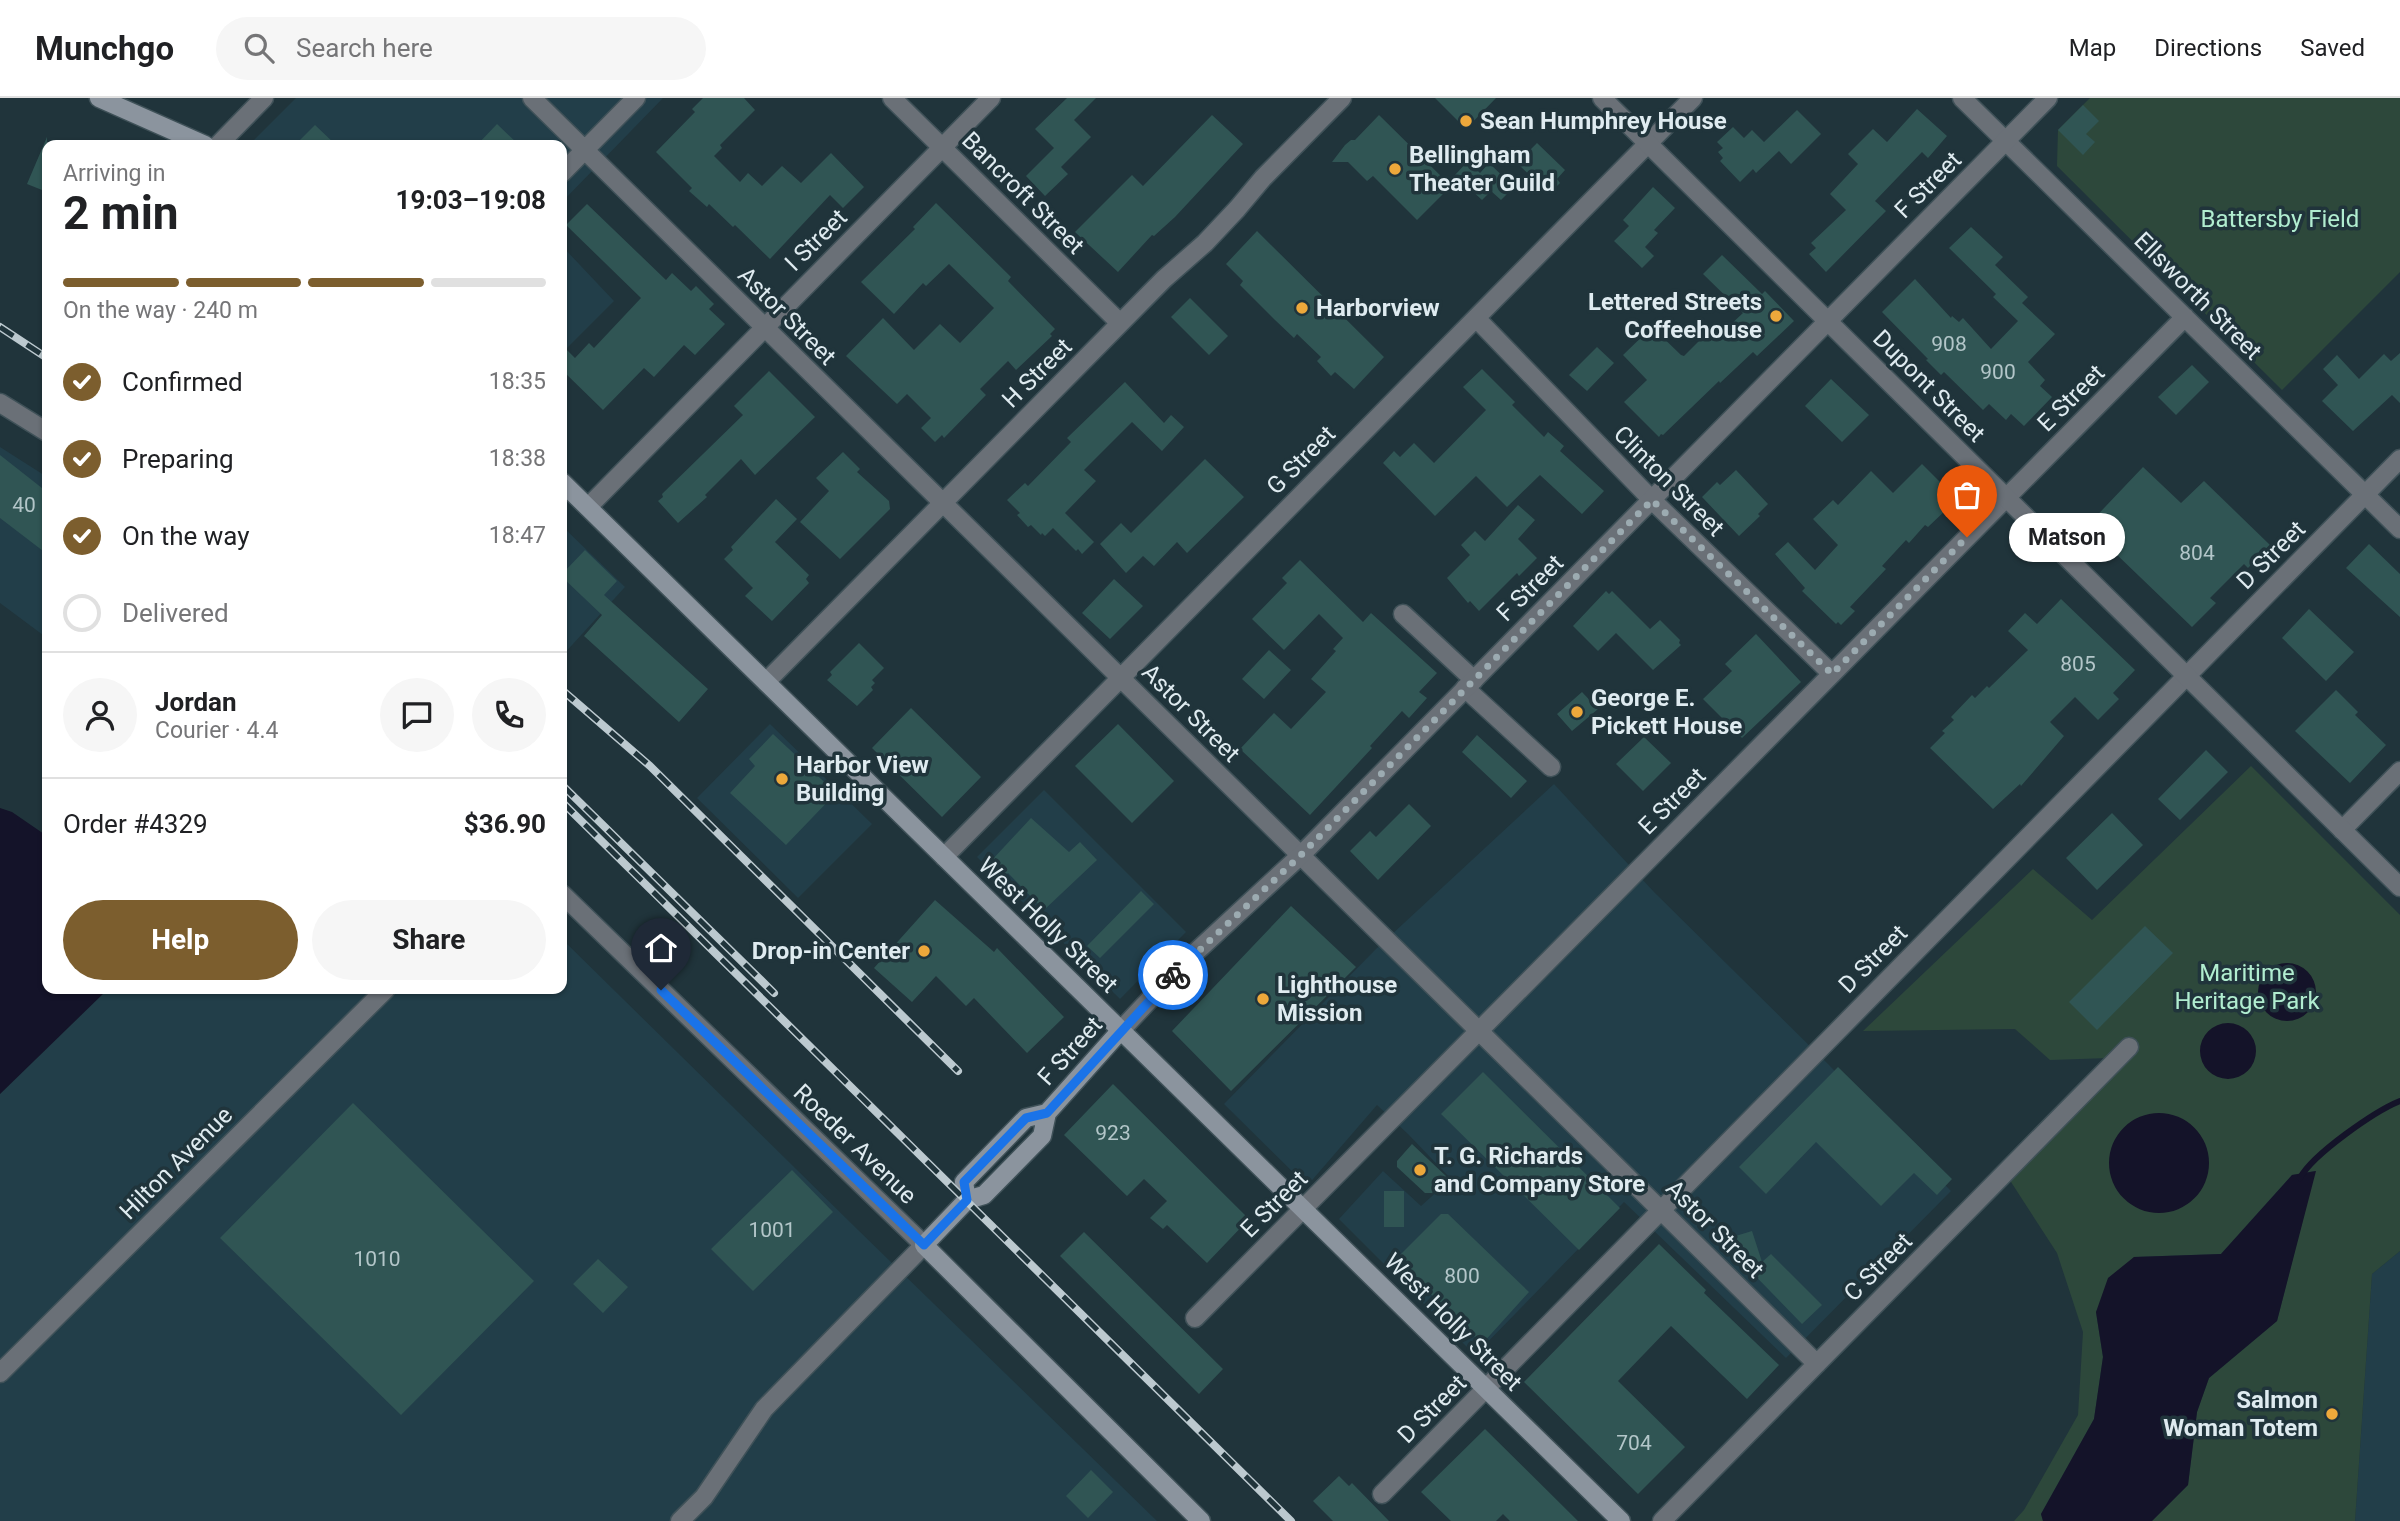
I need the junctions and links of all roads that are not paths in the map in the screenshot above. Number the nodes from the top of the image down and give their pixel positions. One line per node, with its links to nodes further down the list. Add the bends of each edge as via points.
1 (99, 98): 12 (main road)
2 (264, 98): 14 (street)
3 (532, 98): 18 (street, Astor Street)
4 (636, 98): 18 (street)
5 (892, 98): 17 (street, Bancroft Street)
6 (991, 98): 17 (street, I Street)
7 (1342, 98): 23 (street, H Street, via 1205,243)
8 (1602, 98): 16 (street, Dupont Street)
9 (1693, 98): 16 (street, G Street)
10 (1962, 98): 15 (street, Ellsworth Street)
11 (2048, 98): 15 (street, F Street)
12 (124, 103): 13 (main road)
13 (195, 140)
14 (223, 140)
15 (2006, 141): 20 (street, Ellsworth Street); 22 (street, F Street)
16 (1648, 144): 21 (street, G Street); 22 (street, Dupont Street)
17 (942, 147): 23 (street, Bancroft Street); 24 (street, I Street)
18 (584, 150): 19 (street); 24 (street, Astor Street)
19 (567, 168)
20 (2185, 317): 29 (street, Ellsworth Street); 30 (street, E Street)
21 (1476, 318): 31 (street, Clinton Street); 38 (street, G Street)
22 (1828, 321): 30 (street, Dupont Street); 31 (street, F Street)
23 (1119, 323): 32 (street, H Street)
24 (765, 327): 32 (street, Astor Street); 33 (street, I Street)
25 (0, 403): 26 (street)
26 (42, 429)
27 (2400, 459): 29 (street, D Street)
28 (567, 487): 33 (main road, West Holly Street)
29 (2365, 494): 34 (street, Ellsworth Street); 37 (street, D Street)
30 (2007, 498): 36 (street, E Street); 37 (street, Dupont Street)
31 (1652, 500): 36 (street, Clinton Street); 40 (street, F Street)
32 (943, 503): 38 (street, Astor Street); 39 (street, H Street)
33 (588, 507): 39 (main road, West Holly Street)
34 (2400, 529)
35 (1403, 614): 40 (street)
36 (1832, 674): 50 (street, E Street)
37 (2187, 676): 43 (street, Dupont Street); 53 (street, D Street)
38 (1121, 678): 44 (street, Astor Street); 45 (street, G Street)
39 (766, 682): 45 (main road, West Holly Street)
40 (1469, 684): 41 (street); 44 (street, F Street)
41 (1551, 767)
42 (2400, 771): 43 (street)
43 (2342, 830): 46 (street, Dupont Street)
44 (1301, 855): 49 (street, F Street, via 1185,962); 50 (street, Astor Street)
45 (944, 857): 49 (main road, West Holly Street)
46 (2400, 887)
47 (567, 899): 54 (street, Roeder Avenue)
48 (381, 994): 57 (street, Hilton Avenue)
49 (1121, 1030): 52 (main road, West Holly Street); 54 (main road, F Street, via 1047,1113 1026,1118 964,1182 967,1200)
50 (1479, 1031): 52 (street, E Street); 53 (street, Astor Street)
51 (2129, 1047): 56 (street, C Street)
52 (1303, 1209): 55 (street, E Street); 58 (main road, West Holly Street)
53 (1661, 1210): 56 (street, Astor Street); 58 (street, D Street)
54 (924, 1245): 60 (street, F Street, via 764,1409 704,1497); 61 (main road, Roeder Avenue)
55 (1195, 1318)
56 (1817, 1364): 63 (street, C Street)
57 (0, 1373)
58 (1486, 1389): 59 (street, D Street); 62 (main road, West Holly Street)
59 (1382, 1494)
60 (680, 1521)
61 (1201, 1521)
62 (1621, 1521)
63 (1662, 1521)

